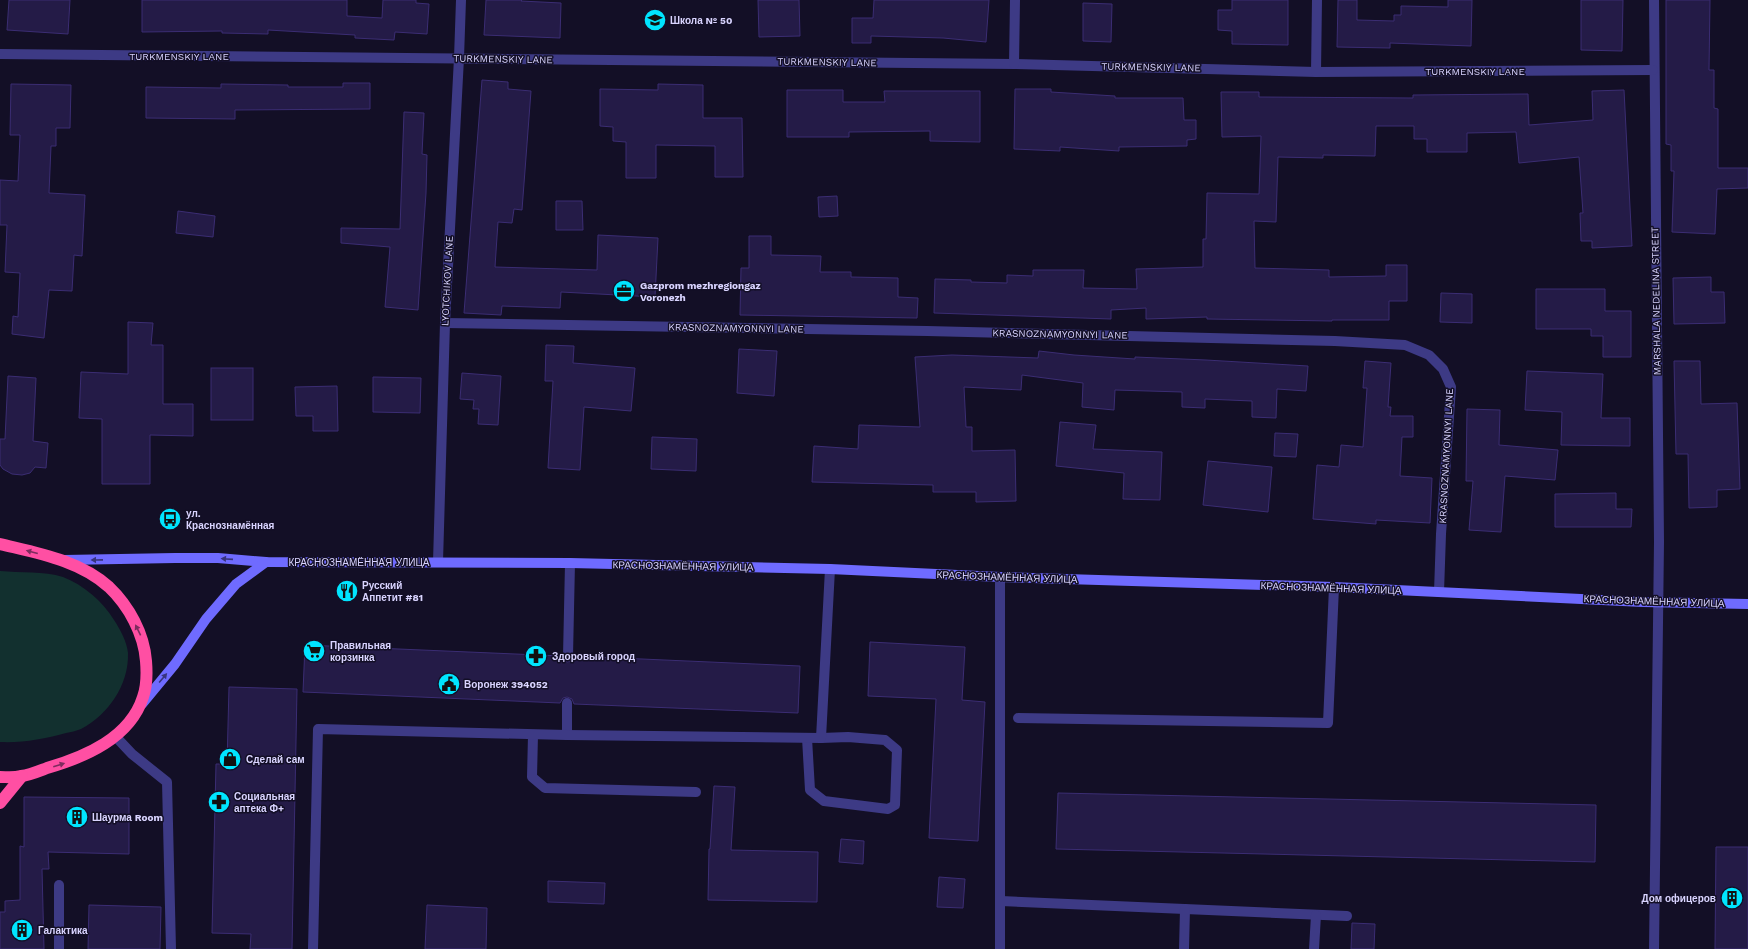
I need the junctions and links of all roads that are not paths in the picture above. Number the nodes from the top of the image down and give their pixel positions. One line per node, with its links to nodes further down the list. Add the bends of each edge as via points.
1 (460, 0): 6 (street, LYOTCHIKOV LANE)
2 (1015, 0): 7 (street)
3 (1317, 0): 9 (street)
4 (1654, 0): 8 (street, MARSHALA NEDELINA STREET)
5 (0, 54): 6 (street, TURKMENSKIY LANE)
6 (460, 58): 7 (street, TURKMENSKIY LANE); 10 (street, LYOTCHIKOV LANE)
7 (1014, 64): 9 (street, TURKMENSKIY LANE)
8 (1653, 70): 9 (street, TURKMENSKIY LANE); 20 (street, MARSHALA NEDELINA STREET)
9 (1316, 72)
10 (445, 324): 14 (street, LYOTCHIKOV LANE); 19 (street, KRASNOZNAMYONNYI LANE, via 934,331 1405,345 1429,355 1443,369 1451,386)
11 (0, 544): 12 (highway, one-way to 11)
12 (64, 560): 13 (street, КРАСНОЗНАМЁННАЯ УЛИЦА, one-way to 12, via 218,558); 24 (highway, one-way to 12, via 146,685 145,651 141,635 109,587)
13 (266, 562): 14 (street, КРАСНОЗНАМЁННАЯ УЛИЦА); 24 (street, one-way to 13, via 236,584)
14 (438, 562): 15 (street, КРАСНОЗНАМЁННАЯ УЛИЦА)
15 (570, 563): 16 (street, КРАСНОЗНАМЁННАЯ УЛИЦА); 22 (street)
16 (830, 569): 17 (street, КРАСНОЗНАМЁННАЯ УЛИЦА); 30 (street)
17 (1000, 577): 18 (street, КРАСНОЗНАМЁННАЯ УЛИЦА); 36 (street)
18 (1334, 587): 19 (street, КРАСНОЗНАМЁННАЯ УЛИЦА); 25 (street, via 1328,723)
19 (1439, 592): 20 (street, КРАСНОЗНАМЁННАЯ УЛИЦА)
20 (1658, 602): 21 (street, КРАСНОЗНАМЁННАЯ УЛИЦА); 46 (street, MARSHALA NEDELINA STREET)
21 (1748, 604)
22 (568, 656)
23 (567, 703): 27 (street)
24 (138, 708): 28 (highway)
25 (1018, 718)
26 (533, 734): 27 (street); 33 (street, via 532,777 545,788); 42 (street, via 318,729)
27 (566, 735): 29 (street)
28 (116, 737): 31 (highway, one-way to 28, via 76,759); 41 (street, via 132,754 167,782)
29 (807, 738): 30 (street); 30 (street, via 810,790 824,801 888,809 895,805 897,750 885,740)
30 (821, 738)
31 (22, 776): 32 (highway); 34 (highway)
32 (0, 778)
33 (696, 792)
34 (0, 803)
35 (59, 885): 40 (street)
36 (1001, 901): 37 (street); 43 (street)
37 (1185, 909): 38 (street); 44 (street)
38 (1316, 915): 39 (street); 45 (street)
39 (1347, 916)
40 (59, 949)
41 (171, 949)
42 (312, 949)
43 (1000, 949)
44 (1184, 949)
45 (1314, 949)
46 (1654, 949)

